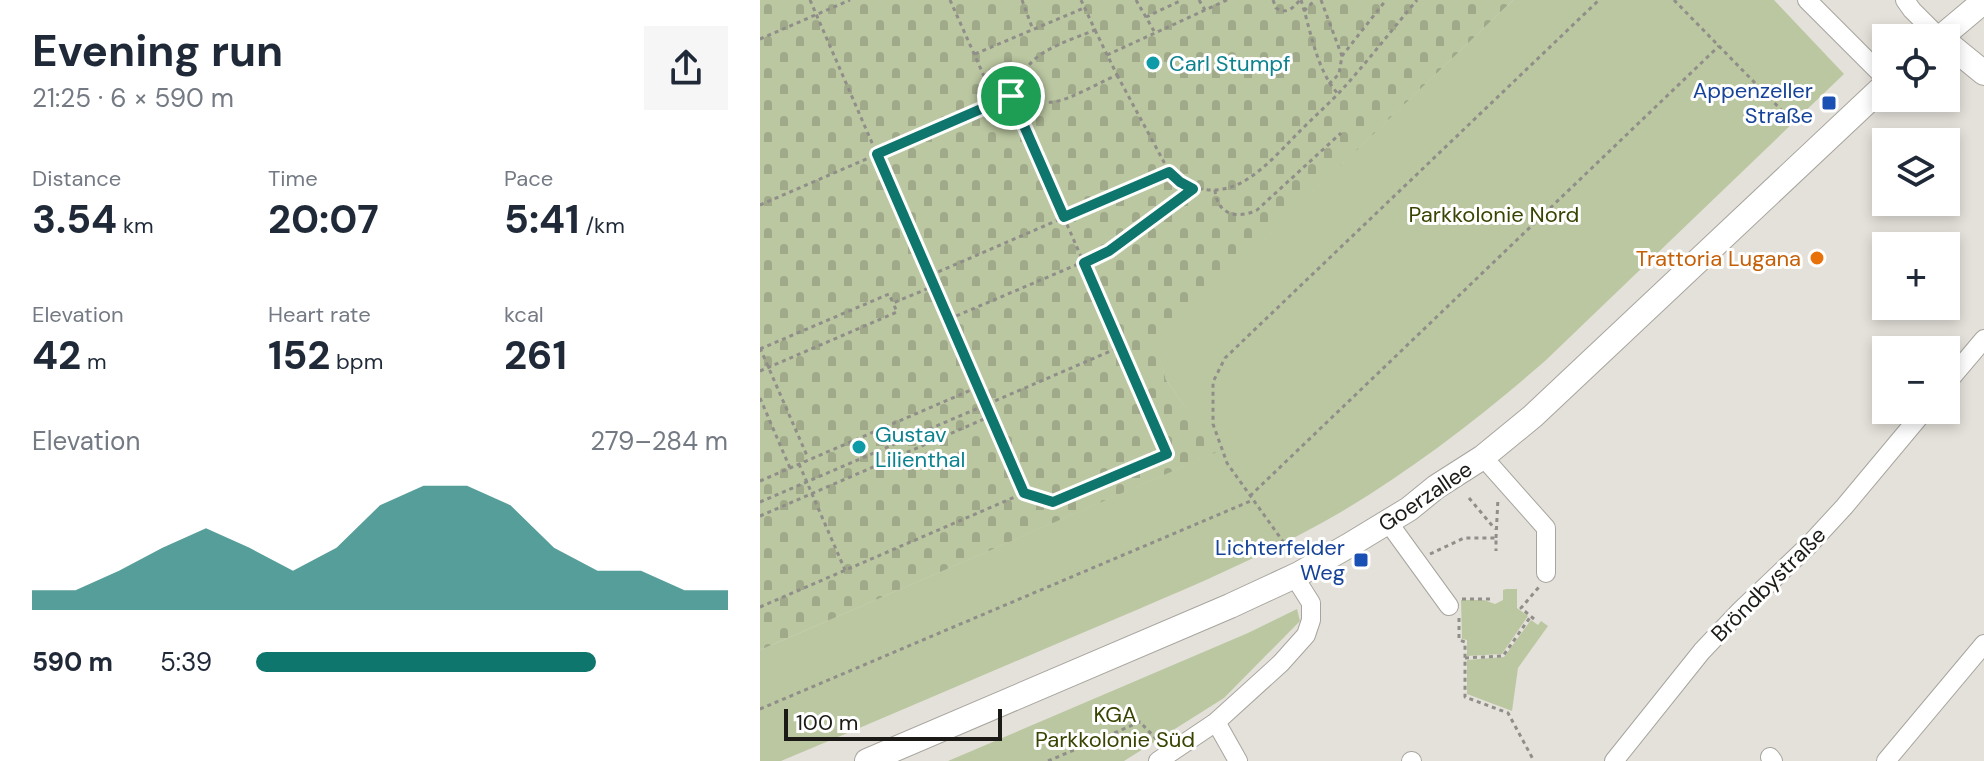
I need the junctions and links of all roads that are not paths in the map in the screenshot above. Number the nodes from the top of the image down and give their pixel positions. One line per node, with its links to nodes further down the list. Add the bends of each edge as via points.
1 (1807, 0): 7 (street)
2 (1905, 0): 4 (street)
3 (1984, 1): 5 (main road)
4 (1926, 24)
5 (1957, 24)
6 (1960, 53): 8 (main road)
7 (1872, 67)
8 (1984, 73)
9 (1872, 94): 13 (main road, Goerzallee, via 1590,364)
10 (1984, 339): 11 (street)
11 (1960, 367)
12 (1913, 424): 23 (street, Bröndbystraße, via 1809,545 1702,651)
13 (1483, 457): 14 (main road, Goerzallee); 15 (street, via 1546,528)
14 (1388, 522): 16 (main road, Goerzallee); 17 (street)
15 (1546, 573)
16 (1294, 576): 19 (street, via 1311,603 1306,635); 21 (main road, Goerzallee)
17 (1455, 606)
18 (1984, 644): 24 (street)
19 (1216, 722): 20 (street); 22 (street)
20 (1164, 757)
21 (867, 761)
22 (1238, 761)
23 (1614, 761)
24 (1886, 761)

